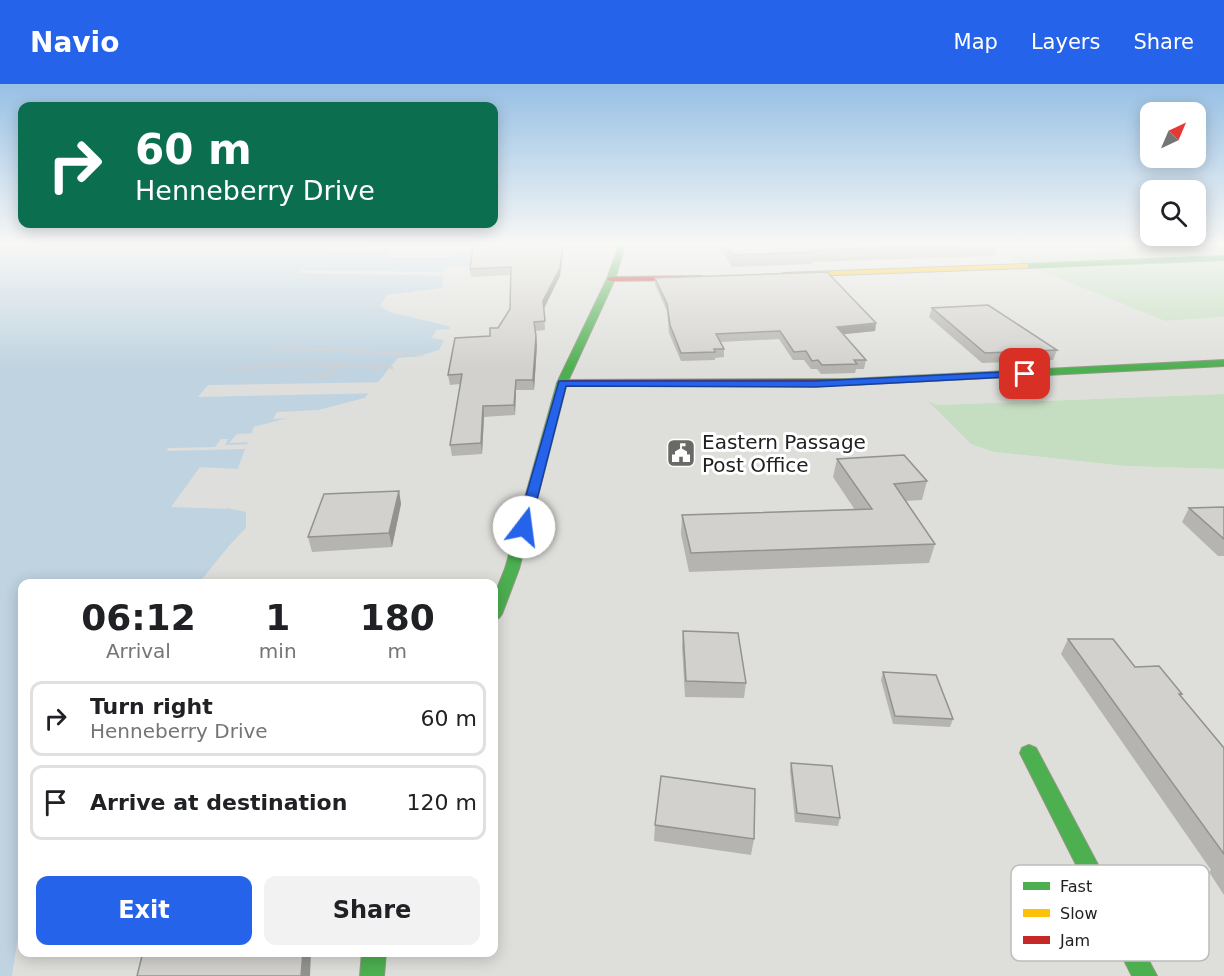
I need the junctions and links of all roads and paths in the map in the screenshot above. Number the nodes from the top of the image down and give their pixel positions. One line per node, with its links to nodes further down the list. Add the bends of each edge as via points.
1 (607, 287): 9 (street)
2 (276, 347): 3 (path)
3 (424, 355)
4 (1224, 363): 9 (street, via 816,384)
5 (337, 365): 6 (path); 7 (path); 8 (path, via 328,376)
6 (394, 368)
7 (231, 369)
8 (300, 374)
9 (562, 383): 10 (street, via 512,569)
10 (498, 604)
11 (1029, 753): 12 (street)
12 (1087, 865)
13 (374, 957): 15 (street)
14 (1137, 961): 16 (street)
15 (372, 976)
16 (1145, 976)

